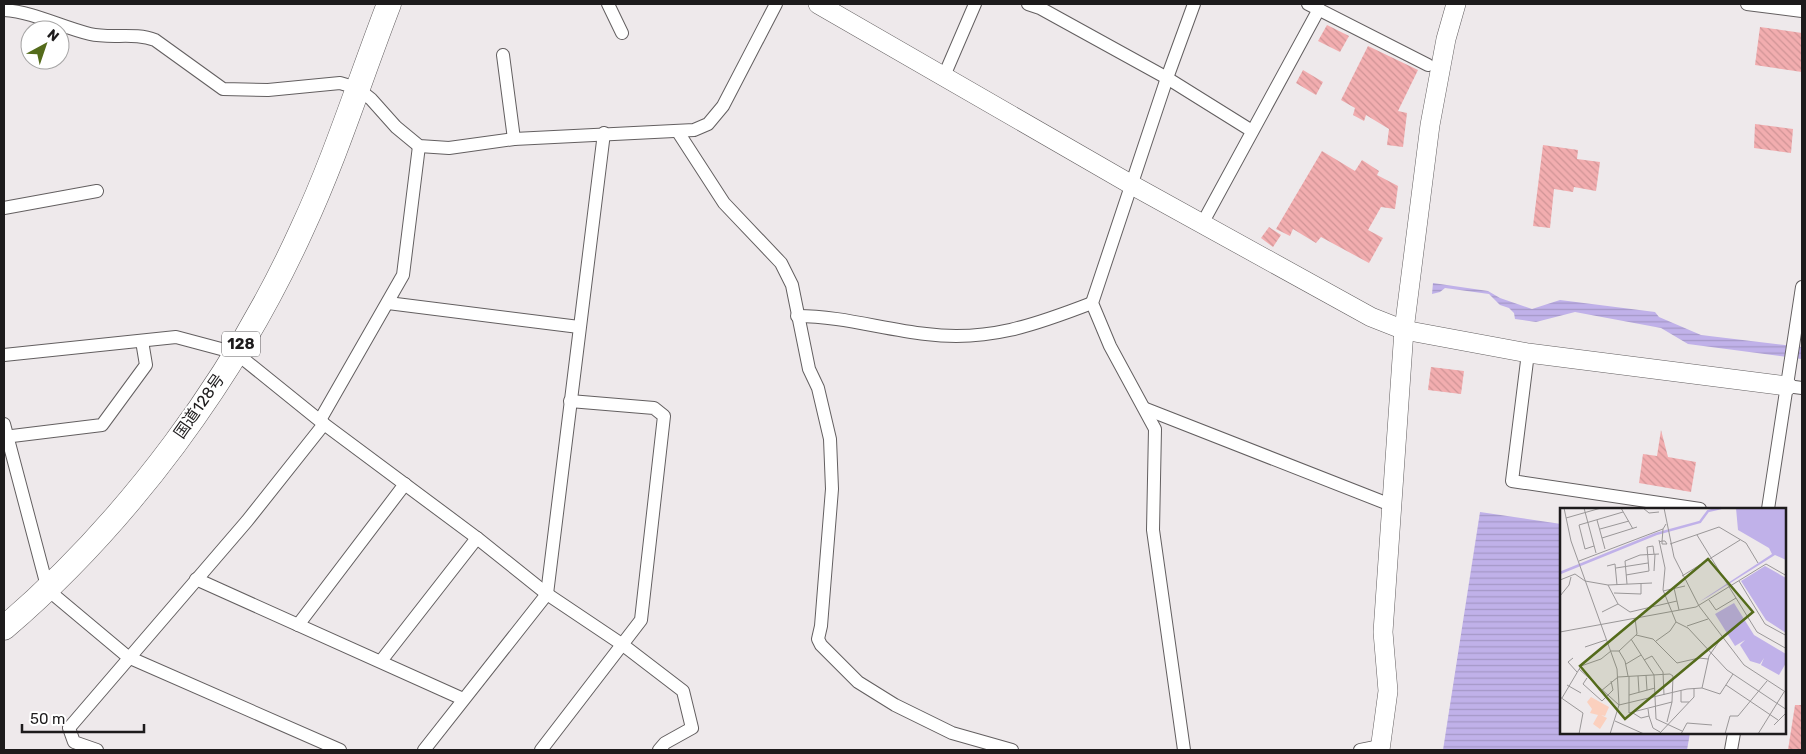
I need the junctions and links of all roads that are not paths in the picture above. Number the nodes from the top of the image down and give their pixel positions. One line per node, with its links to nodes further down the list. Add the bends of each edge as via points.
1 (388, 4): 18 (highway, 国道128号 / 128)
2 (608, 4): 13 (street)
3 (776, 4): 19 (street, via 722,106 708,124)
4 (818, 4): 16 (street)
5 (975, 4): 16 (street)
6 (1028, 4): 17 (street)
7 (1194, 4): 17 (street)
8 (1456, 4): 33 (street, via 1430,125)
9 (1747, 4): 12 (street)
10 (1314, 7): 15 (street); 20 (street)
11 (4, 10): 18 (street, via 22,12 89,34 147,37 224,89 268,90 340,83)
12 (1802, 11)
13 (622, 33)
14 (503, 55): 22 (street)
15 (1428, 65)
16 (944, 76): 24 (street)
17 (1167, 78): 20 (street); 24 (street)
18 (357, 88): 23 (street); 35 (highway, 国道128号 / 128, via 302,229)
19 (678, 132): 21 (street); 31 (street, via 724,203 781,263 792,286)
20 (1252, 132): 27 (street)
21 (604, 134): 22 (street); 32 (street)
22 (514, 139): 23 (street, via 449,148)
23 (419, 146): 29 (street, via 403,275)
24 (1132, 185): 27 (street); 30 (street)
25 (97, 191): 26 (street)
26 (4, 208)
27 (1202, 224): 33 (street, via 1371,318)
28 (1802, 287): 38 (street, via 1791,363)
29 (388, 303): 32 (street); 41 (street)
30 (1092, 303): 31 (street, via 1044,322 993,335 927,334 822,316); 40 (street, via 1110,346)
31 (797, 316): 65 (street, via 830,439 832,489 822,626 818,638 821,645 858,682 896,705 952,733)
32 (579, 327): 39 (street)
33 (1404, 330): 36 (street); 45 (street)
34 (142, 341): 35 (street, via 176,337); 37 (street); 43 (street, via 146,365 102,425)
35 (236, 353): 41 (street); 50 (highway, 国道128号 / 128, via 144,482)
36 (1528, 353): 38 (street); 46 (street, via 1512,481)
37 (4, 356)
38 (1795, 387): 47 (street)
39 (570, 401): 51 (street); 54 (street, via 654,408 664,416 641,620)
40 (1146, 409): 45 (street); 66 (street, via 1155,429 1153,530)
41 (322, 422): 44 (street); 49 (street, via 248,521)
42 (4, 424): 43 (street)
43 (5, 437): 50 (street)
44 (405, 484): 48 (street); 52 (street)
45 (1391, 505): 59 (street, via 1383,632 1388,691)
46 (1693, 508)
47 (1768, 508)
48 (476, 538): 51 (street); 56 (street)
49 (196, 579): 52 (street); 55 (street)
50 (48, 590): 53 (highway, 国道128号 / 128); 55 (street)
51 (547, 594): 54 (street); 57 (street)
52 (298, 625): 56 (street)
53 (4, 628)
54 (623, 645): 63 (street); 64 (street, via 683,690 692,728)
55 (128, 657): 60 (street, via 69,728 74,742); 61 (street)
56 (381, 661): 57 (street)
57 (463, 699): 62 (street)
58 (1734, 734): 68 (street)
59 (1380, 748): 67 (street)
60 (96, 750)
61 (340, 750)
62 (424, 750)
63 (541, 750)
64 (659, 750)
65 (1012, 750)
66 (1184, 750)
67 (1360, 750)
68 (1731, 750)

